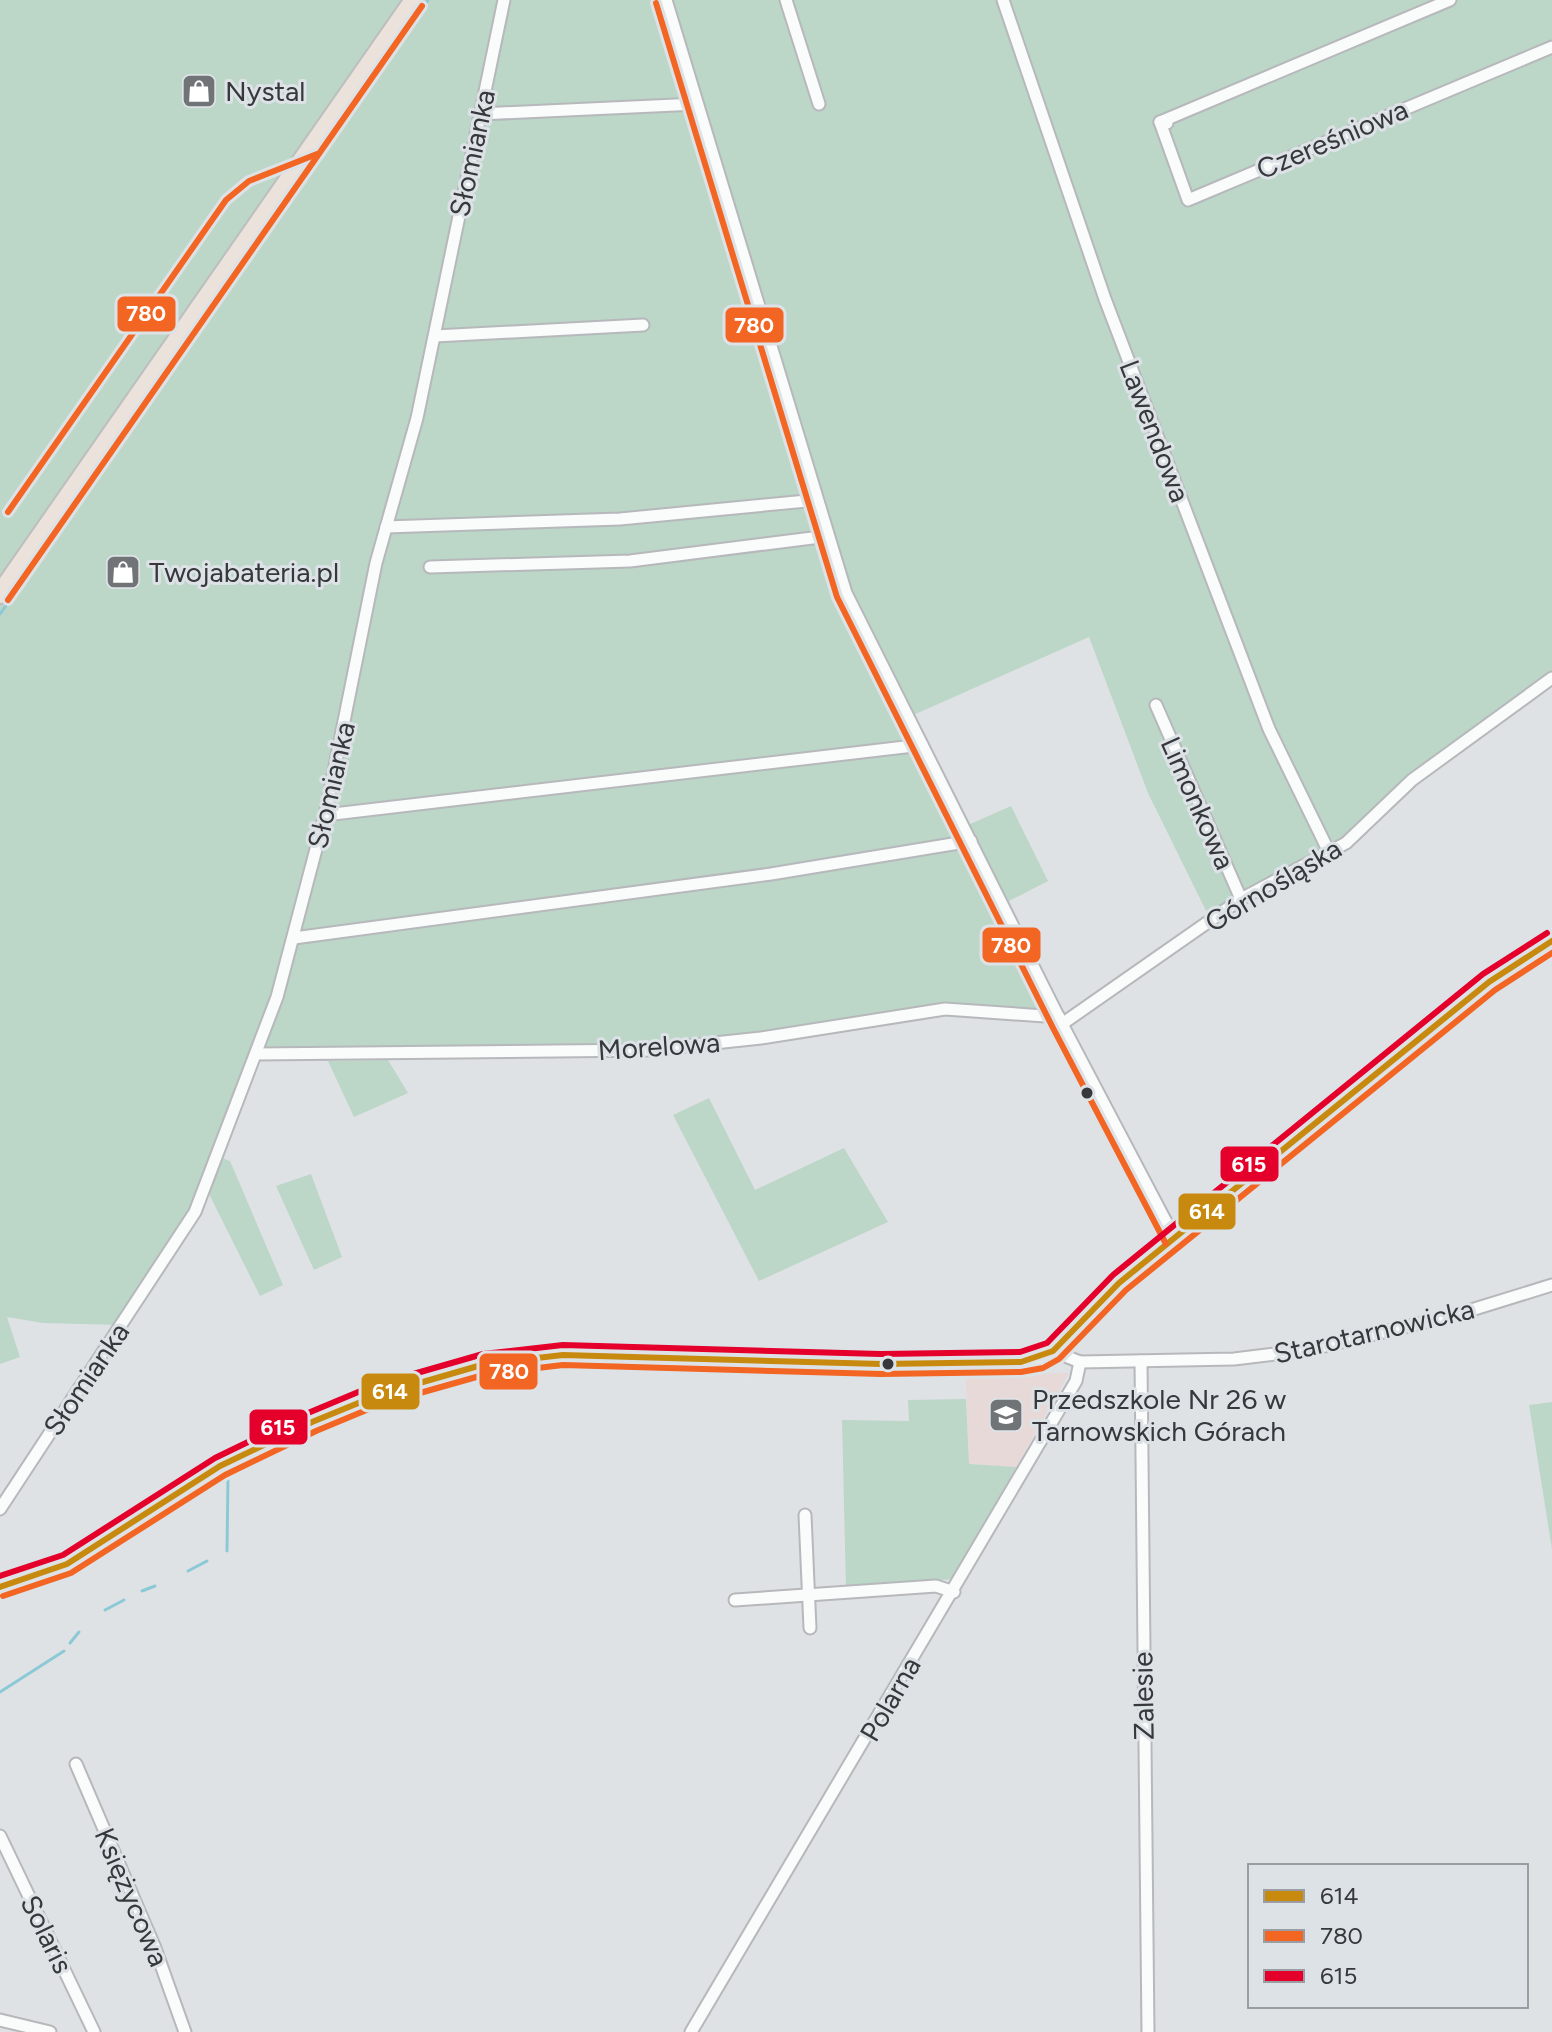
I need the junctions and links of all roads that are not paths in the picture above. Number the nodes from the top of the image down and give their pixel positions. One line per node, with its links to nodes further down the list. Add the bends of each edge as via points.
1 (414, 0): 17 (highway)
2 (504, 0): 10 (street, Słomianka)
3 (666, 0): 8 (street)
4 (786, 0): 9 (street)
5 (1003, 0): 23 (street, Lawendowa, via 1105,299 1258,699)
6 (1450, 0): 7 (street, Czereśniowa, via 1164,122 1188,200)
7 (1552, 47)
8 (697, 104): 10 (street); 13 (street)
9 (819, 104)
10 (480, 114): 12 (street, Słomianka)
11 (643, 325): 12 (street)
12 (435, 336): 14 (street, Słomianka)
13 (817, 500): 14 (street, via 620,519); 15 (street)
14 (386, 527): 21 (street, Słomianka)
15 (828, 536): 16 (street, via 630,561); 20 (street, via 846,593)
16 (430, 567)
17 (0, 594)
18 (1552, 678): 23 (street, Górnośląska, via 1422,772)
19 (1156, 705): 24 (street, Limonkowa)
20 (922, 745): 21 (street); 22 (street)
21 (325, 815): 25 (street, Słomianka)
22 (971, 841): 25 (street, via 771,874); 27 (street)
23 (1330, 854): 24 (street, Górnośląska)
24 (1241, 899): 27 (street, Górnośląska)
25 (294, 938): 28 (street, Słomianka)
26 (1552, 941): 29 (street, via 1489,982)
27 (1061, 1020): 28 (street, Morelowa, via 945,1009 649,1050); 29 (street)
28 (256, 1054): 34 (street, Słomianka, via 195,1212)
29 (1175, 1239): 31 (street, via 1098,1302)
30 (1552, 1285): 32 (street, Starotarnowicka, via 1455,1315 1308,1350 1234,1359)
31 (1053, 1351): 33 (street, Starotarnowicka); 36 (street, via 1030,1361 995,1363 602,1354 485,1364 378,1395 300,1427 220,1466 67,1564)
32 (1141, 1361): 33 (street, Starotarnowicka); 48 (street, Zalesie)
33 (1080, 1362): 37 (street, Polarna, via 1076,1381)
34 (0, 1509)
35 (805, 1515): 38 (street)
36 (0, 1587)
37 (954, 1592): 38 (street, via 936,1586); 47 (street, Polarna)
38 (810, 1595): 39 (street); 40 (street)
39 (735, 1600)
40 (810, 1628)
41 (76, 1764): 46 (street, Księżycowa)
42 (0, 1836): 45 (street, Solaris)
43 (0, 2020): 44 (street)
44 (50, 2032)
45 (94, 2032)
46 (185, 2032)
47 (691, 2032)
48 (1148, 2032)

